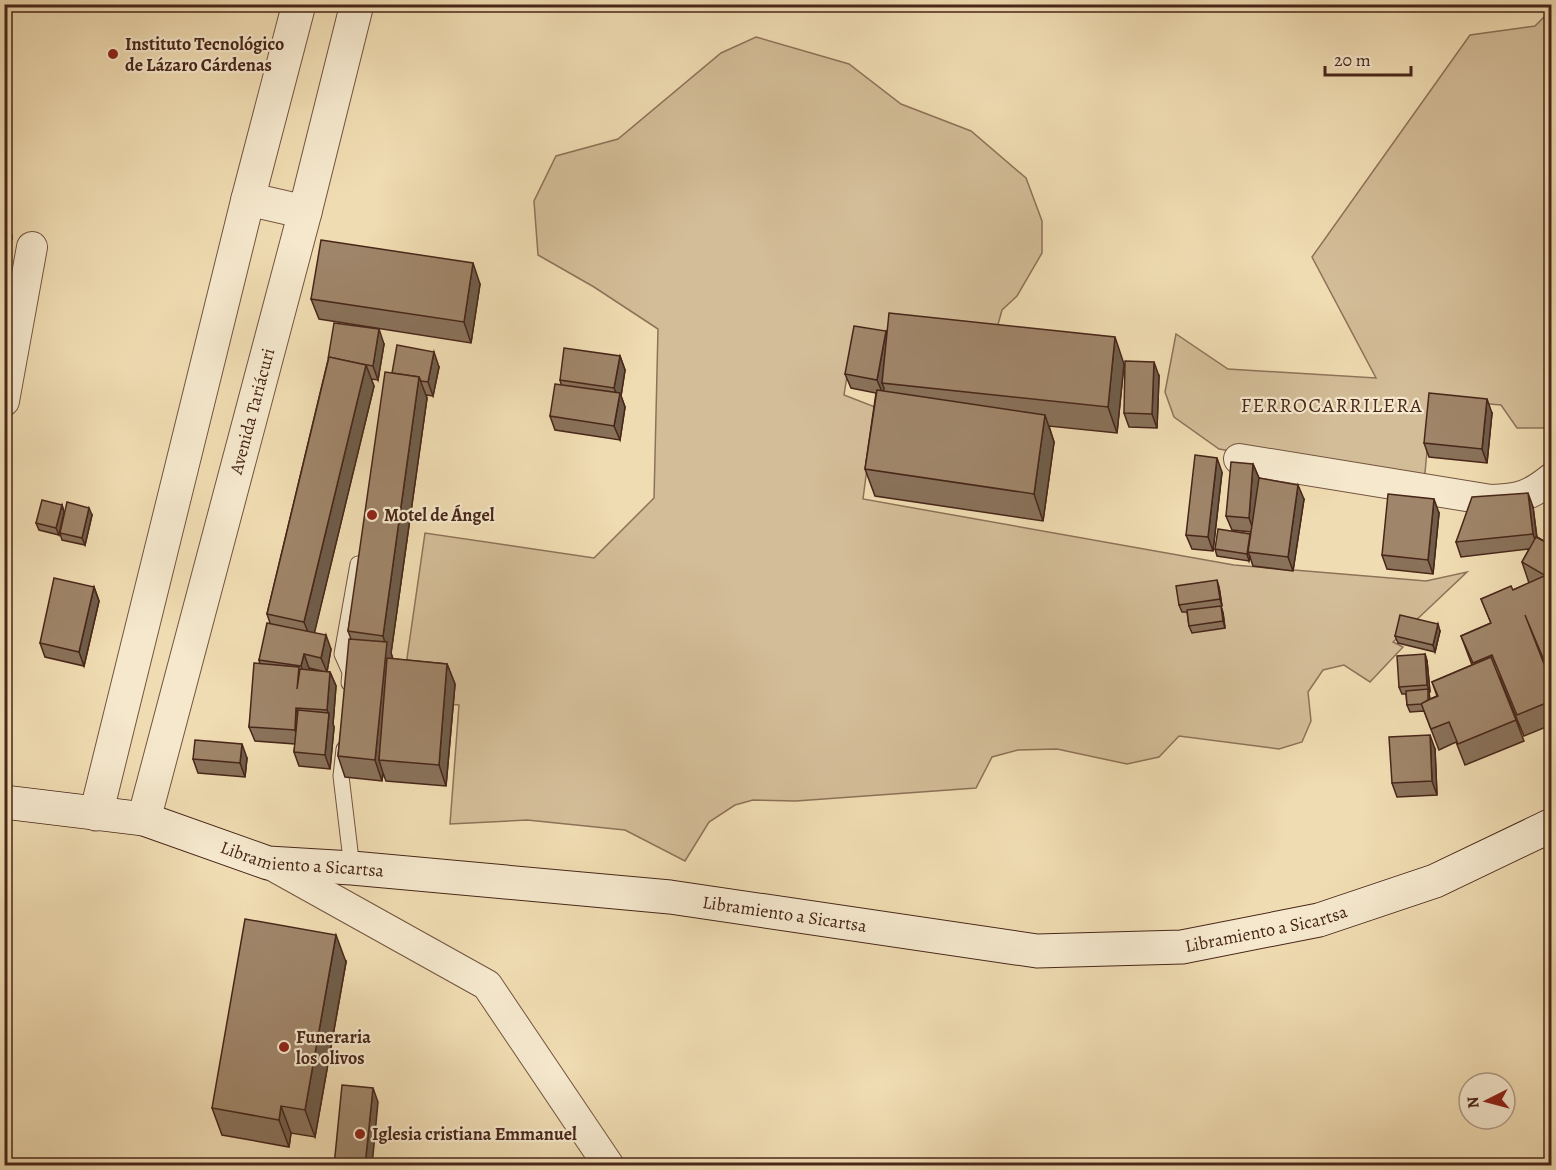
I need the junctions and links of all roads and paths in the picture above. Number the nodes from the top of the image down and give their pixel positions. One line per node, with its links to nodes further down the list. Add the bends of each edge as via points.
1 (299, 4): 3 (street)
2 (357, 4): 4 (street, Avenida Tariácuri)
3 (248, 199): 4 (street); 13 (street)
4 (305, 212): 14 (street, Avenida Tariácuri)
5 (32, 247): 6 (street)
6 (4, 401)
7 (1239, 459): 8 (street, via 1491,500 1515,499 1534,492)
8 (1551, 478)
9 (360, 552): 10 (lane, via 342,654 350,672)
10 (348, 695)
11 (345, 730): 17 (lane, via 341,776)
12 (4, 802): 13 (street, Libramiento a Sicartsa)
13 (96, 814): 14 (street, Libramiento a Sicartsa)
14 (144, 819): 16 (street, Libramiento a Sicartsa)
15 (1551, 825): 17 (street, Libramiento a Sicartsa, via 1435,881 1319,920 1182,947 1037,951 670,897)
16 (268, 863): 17 (street, Libramiento a Sicartsa); 18 (street, via 487,985)
17 (352, 868)
18 (609, 1166)

